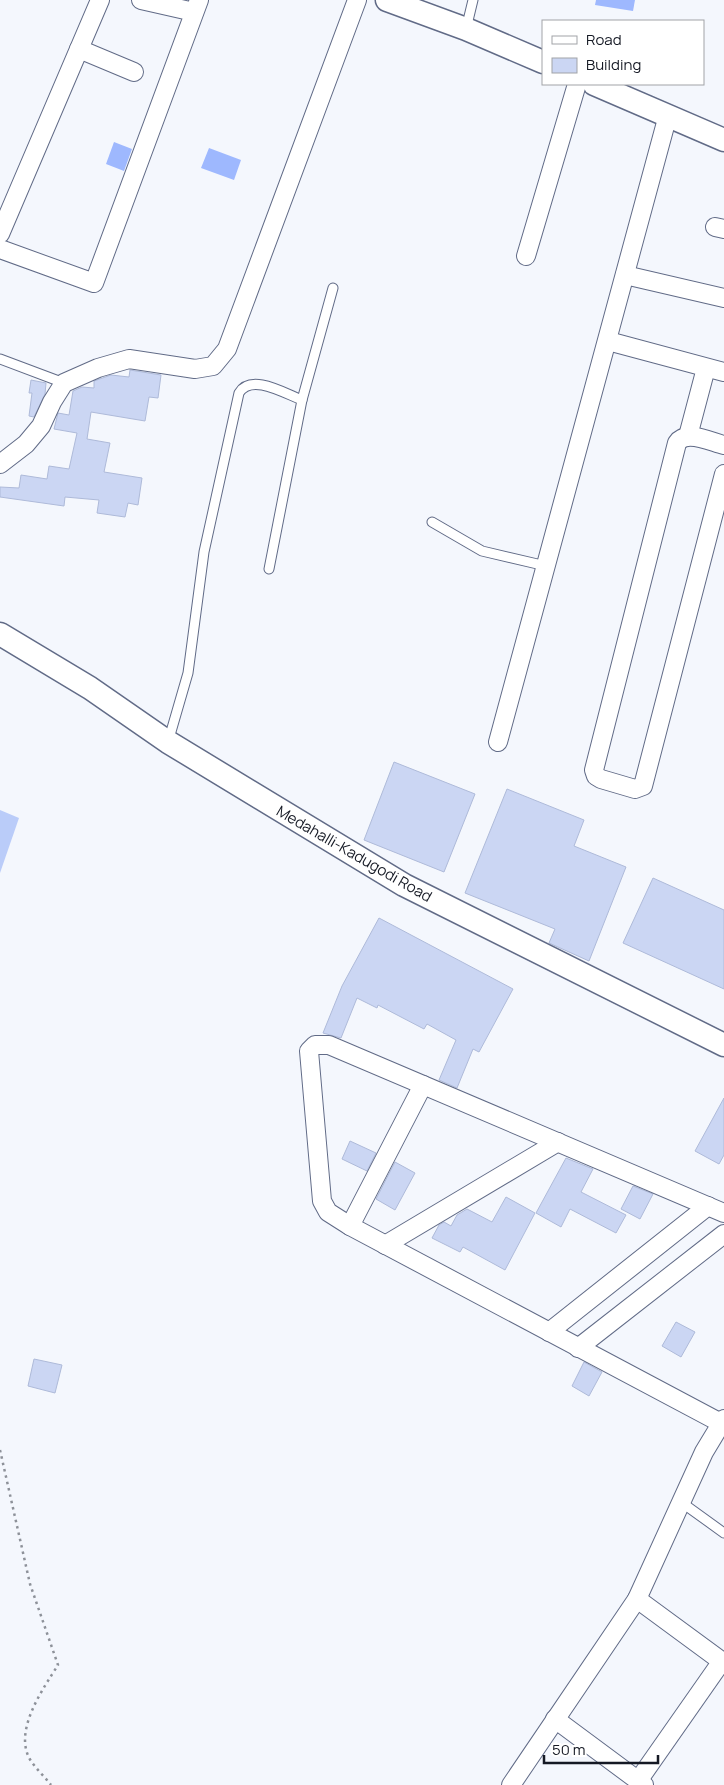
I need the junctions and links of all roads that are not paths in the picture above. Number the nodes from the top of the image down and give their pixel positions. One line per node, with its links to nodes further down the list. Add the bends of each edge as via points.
1 (100, 0): 8 (street)
2 (141, 0): 6 (street)
3 (358, 0): 26 (street, via 227,349 213,366 195,369 129,358)
4 (387, 0): 7 (street)
5 (473, 0): 7 (lane)
6 (197, 6): 17 (street, via 94,283)
7 (466, 29): 9 (street)
8 (79, 49): 10 (street); 16 (street)
9 (542, 62)
10 (134, 72)
11 (577, 85): 18 (street)
12 (599, 85): 13 (street)
13 (623, 90): 14 (street)
14 (668, 115): 15 (street); 19 (street)
15 (724, 140)
16 (0, 234)
17 (0, 249)
18 (526, 256)
19 (625, 274): 21 (street); 22 (street)
20 (333, 288): 27 (lane)
21 (724, 298)
22 (608, 341): 24 (street); 33 (street)
23 (0, 359): 26 (lane)
24 (706, 368): 25 (street); 28 (street)
25 (724, 372)
26 (64, 383): 30 (street, via 41,426 26,444)
27 (302, 400): 34 (lane); 36 (lane, via 255,383 243,387 239,393 204,552 188,673)
28 (688, 436): 29 (street); 31 (street, via 677,443 594,770 601,779 635,789 643,786)
29 (724, 445)
30 (0, 464)
31 (724, 474)
32 (432, 522): 33 (lane, via 482,551)
33 (546, 566): 37 (street)
34 (269, 568)
35 (0, 634): 36 (street, Medahalli-Kadugodi Road, via 90,688)
36 (168, 742): 38 (street, Medahalli-Kadugodi Road, via 404,885)
37 (498, 742)
38 (724, 1045)
39 (423, 1085): 40 (street); 43 (street); 43 (street, via 329,1045 315,1045 309,1051 322,1202 328,1212)
40 (558, 1142): 41 (street); 45 (street)
41 (708, 1206): 42 (street); 46 (street)
42 (724, 1213)
43 (350, 1226): 45 (street)
44 (724, 1234): 47 (street)
45 (385, 1245): 46 (street)
46 (549, 1332): 47 (street)
47 (578, 1348): 48 (street)
48 (723, 1421): 49 (street, via 704,1452)
49 (682, 1502): 50 (lane); 51 (street)
50 (724, 1533)
51 (637, 1599): 52 (street); 53 (street)
52 (723, 1662): 54 (street)
53 (555, 1719): 54 (street); 55 (street)
54 (641, 1783)
55 (511, 1785)

